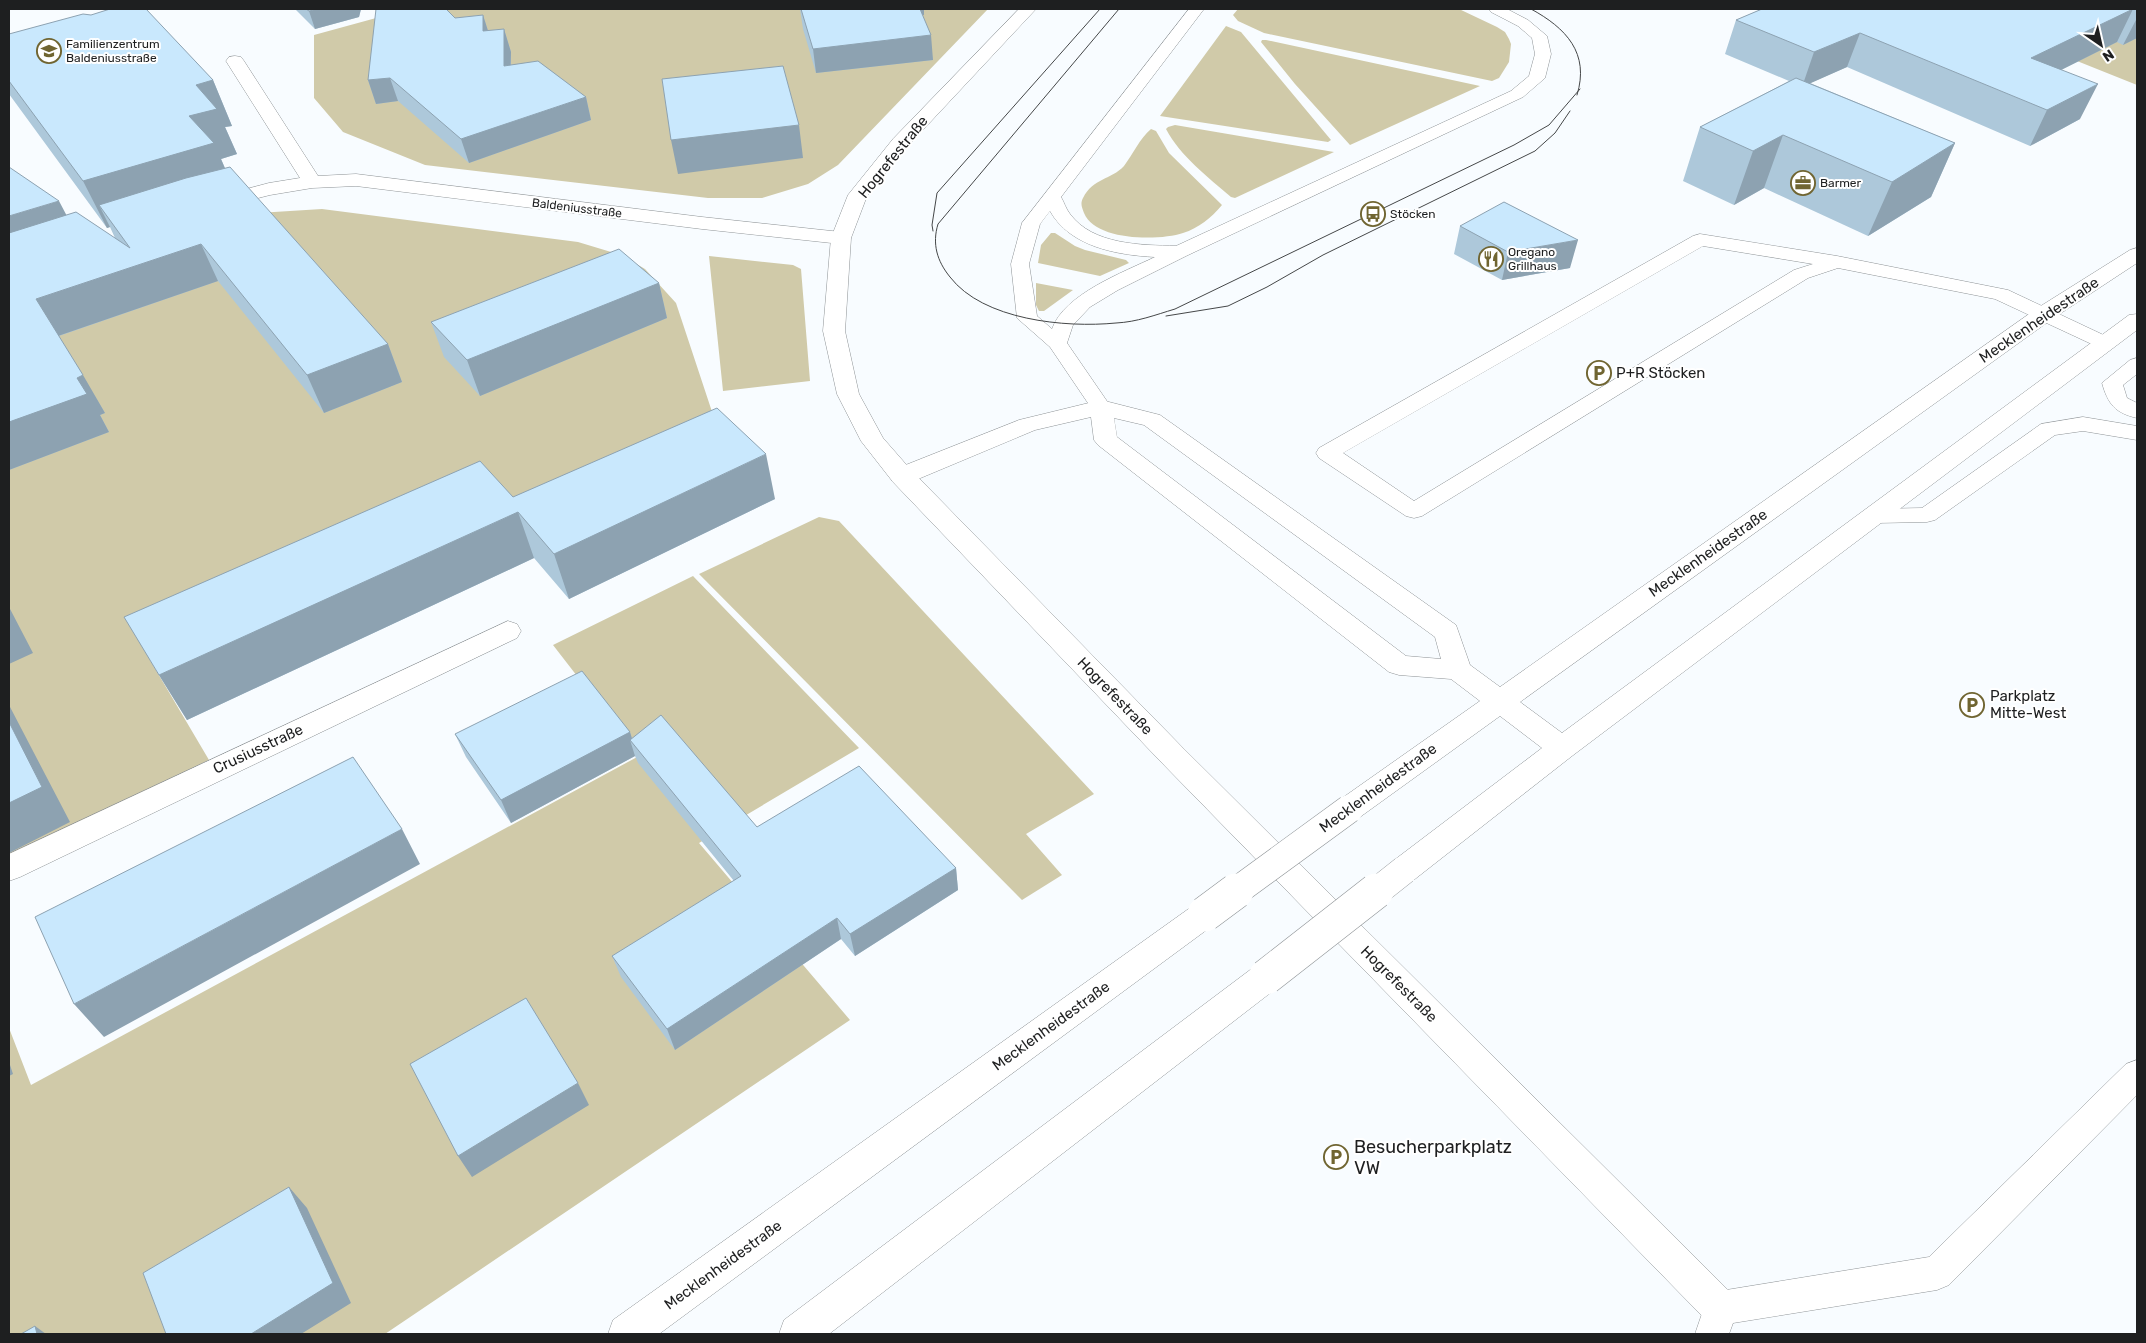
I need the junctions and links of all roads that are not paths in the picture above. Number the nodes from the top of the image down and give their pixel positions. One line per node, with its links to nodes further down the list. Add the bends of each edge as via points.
1 (1028, 9): 8 (main road, Hogrefestraße, via 900,143 858,195)
2 (1197, 9): 6 (lane)
3 (1496, 9): 9 (lane, via 1523,23 1539,36 1543,54 1537,78 1517,94)
4 (235, 61): 5 (main road)
5 (312, 182): 7 (main road, Baldeniusstraße); 8 (main road, Baldeniusstraße, via 356,180)
6 (1052, 197): 9 (lane, via 1064,220 1086,236 1110,246); 14 (lane, via 1031,224 1020,264 1027,318)
7 (204, 206)
8 (841, 238): 20 (main road, Hogrefestraße, via 834,331 848,394 873,441)
9 (1179, 252): 14 (lane, via 1083,303 1064,323)
10 (2137, 254): 12 (main road, Mecklenheidestraße)
11 (1837, 262): 11 (lane, via 1700,240 1328,453 1414,512 1801,274); 12 (lane, via 2001,294)
12 (2044, 314): 15 (lane); 24 (main road, Mecklenheidestraße)
13 (2137, 320): 15 (main road)
14 (1056, 343): 17 (lane)
15 (2105, 343): 21 (main road)
16 (2137, 364): 18 (lane, via 2112,383 2118,401)
17 (1102, 407): 20 (main road, via 1027,425); 23 (main road, via 1152,420 1447,632); 23 (main road, via 1106,440 1399,665)
18 (2137, 412)
19 (2137, 433): 21 (lane, via 2083,424 2049,429 1927,515)
20 (902, 476): 28 (main road, Hogrefestraße)
21 (1875, 516): 25 (main road)
22 (508, 631): 26 (main road, Crusiusstraße)
23 (1458, 670): 24 (main road)
24 (1500, 702): 25 (main road); 29 (main road, Mecklenheidestraße, bridge)
25 (1562, 748): 30 (main road, bridge)
26 (9, 868)
27 (2137, 1074): 28 (lane, via 1937,1273)
28 (1716, 1321)
29 (627, 1334)
30 (798, 1334)

